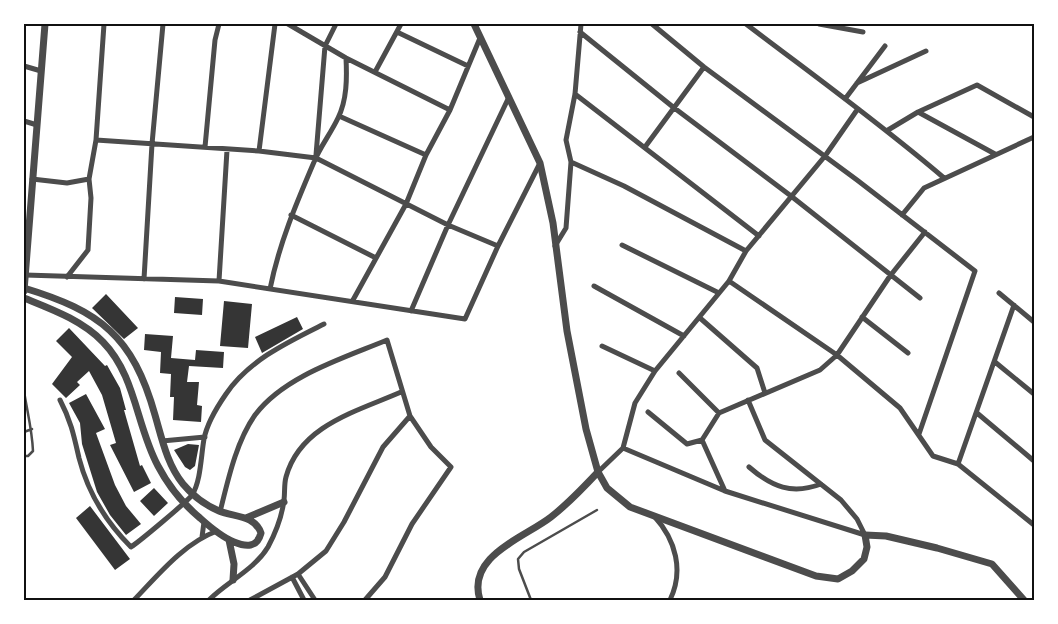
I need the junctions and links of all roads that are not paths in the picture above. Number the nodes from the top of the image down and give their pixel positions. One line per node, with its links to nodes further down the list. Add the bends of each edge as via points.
1 (45, 24): 26 (street)
2 (104, 24): 42 (street)
3 (163, 24): 43 (street)
4 (219, 24): 45 (street)
5 (275, 24): 47 (street)
6 (288, 24): 19 (street)
7 (336, 24): 19 (street)
8 (401, 24): 15 (street)
9 (474, 24): 18 (street)
10 (581, 24): 16 (street)
11 (652, 24): 25 (street)
12 (746, 24): 31 (street)
13 (819, 24): 14 (street)
14 (833, 25): 17 (street)
15 (397, 32): 24 (street); 27 (street)
16 (580, 32): 29 (street); 32 (street)
17 (863, 32)
18 (480, 38): 24 (street); 30 (street)
19 (325, 46): 22 (street); 51 (street)
20 (885, 46): 28 (street)
21 (926, 52): 28 (street)
22 (346, 58): 27 (street); 36 (street, via 347,81)
23 (24, 66): 26 (street)
24 (468, 66): 33 (street)
25 (704, 67): 32 (street); 50 (street)
26 (41, 71): 39 (street)
27 (375, 72): 33 (street)
28 (857, 83): 31 (street)
29 (575, 94): 44 (street); 52 (street, via 566,140)
30 (508, 99): 53 (street); 61 (street)
31 (845, 99): 34 (street)
32 (674, 107): 44 (street); 57 (street)
33 (450, 110): 49 (street)
34 (857, 110): 40 (street); 50 (street)
35 (918, 112): 37 (street, via 977,85); 40 (street); 48 (street)
36 (339, 116): 49 (street); 51 (street)
37 (1034, 117)
38 (24, 121): 39 (street)
39 (37, 125): 55 (street)
40 (888, 130): 54 (street)
41 (1034, 138): 48 (street)
42 (96, 140): 43 (street); 56 (street)
43 (152, 144): 45 (street); 72 (street)
44 (645, 147): 63 (street)
45 (205, 148): 46 (street)
46 (227, 150): 47 (street); 73 (street)
47 (259, 151): 51 (street)
48 (995, 154): 54 (street)
49 (426, 155): 58 (street)
50 (825, 156): 57 (street); 60 (street)
51 (316, 158): 58 (street); 59 (street)
52 (570, 162): 66 (street, via 566,228); 67 (street, via 624,186)
53 (540, 163): 65 (street); 66 (street)
54 (944, 178): 60 (street, via 924,188)
55 (32, 179): 56 (street, via 67,183); 69 (street)
56 (88, 179): 71 (street, via 91,198 88,250)
57 (791, 196): 63 (street); 70 (street)
58 (406, 204): 61 (street); 68 (street)
59 (291, 215): 68 (street); 76 (street, via 277,253)
60 (902, 215): 62 (street)
61 (448, 225): 65 (street); 84 (street)
62 (925, 232): 70 (street); 109 (street, via 975,271)
63 (759, 236): 67 (street)
64 (622, 245): 78 (street)
65 (498, 246): 84 (street, via 465,319)
66 (555, 246): 118 (street, via 576,387)
67 (746, 251): 74 (street)
68 (376, 258): 82 (street)
69 (24, 275): 71 (street); 77 (street)
70 (890, 276): 81 (street); 85 (street)
71 (66, 277): 72 (street)
72 (144, 279): 73 (street)
73 (219, 281): 76 (street)
74 (729, 281): 78 (street); 92 (street)
75 (594, 286): 89 (street)
76 (270, 288): 82 (street)
77 (24, 290): 111 (street, via 58,298 84,311 104,325 124,346 148,390)
78 (719, 293): 86 (street)
79 (999, 293): 83 (street)
80 (24, 298): 123 (street, via 79,323 103,342 120,364 134,394 157,465)
81 (920, 298)
82 (353, 300): 84 (street)
83 (1014, 306): 87 (street); 93 (street)
84 (411, 311)
85 (862, 317): 91 (street); 92 (street)
86 (700, 318): 89 (street); 98 (street, via 757,368)
87 (1034, 322)
88 (324, 324): 110 (street, via 277,348 242,374 214,413)
89 (684, 336): 94 (street)
90 (602, 346): 94 (street)
91 (908, 353)
92 (837, 355): 98 (street, via 820,370); 109 (street, via 900,408)
93 (995, 362): 99 (street); 105 (street)
94 (655, 371): 113 (street, via 635,403)
95 (679, 373): 103 (street)
96 (24, 390): 104 (lane)
97 (402, 392): 106 (street); 122 (street, via 328,424 310,437 286,477); 125 (street, via 387,340 310,372 256,414 241,440)
98 (765, 393): 101 (street)
99 (1034, 394)
100 (60, 400): 123 (street, via 97,504 131,547)
101 (748, 400): 103 (street); 119 (street, via 765,440)
102 (648, 412): 112 (street, via 687,444)
103 (720, 412): 112 (street)
104 (25, 414): 107 (lane, via 32,423)
105 (977, 414): 115 (street); 116 (street)
106 (410, 416): 134 (street, via 384,447 326,551); 142 (street, via 431,447 450,467 412,524 385,577)
107 (32, 430): 108 (lane); 114 (lane, via 33,451)
108 (24, 432)
109 (919, 434): 116 (street, via 933,456)
110 (205, 437): 111 (street); 121 (street)
111 (162, 440): 121 (street, via 177,476)
112 (702, 440): 120 (street)
113 (623, 448): 118 (street); 120 (street)
114 (24, 456)
115 (1034, 462)
116 (958, 464): 129 (street)
117 (749, 467): 119 (street, via 771,483 790,489 805,490)
118 (598, 472): 126 (street, via 616,498); 143 (street, via 550,518 504,547 484,564 478,582)
119 (821, 484): 131 (street, via 841,500)
120 (724, 491): 131 (street)
121 (192, 495): 123 (street); 125 (street)
122 (284, 502): 127 (street); 136 (street, via 267,548)
123 (183, 503): 128 (street)
124 (597, 510): 144 (lane, via 524,552 518,559)
125 (220, 512): 127 (street)
126 (652, 515): 131 (street, via 816,576 838,579 864,559); 145 (street, via 662,526 676,557 678,572)
127 (246, 518): 133 (street, via 260,530 257,541 245,546)
128 (204, 522): 130 (street); 132 (street)
129 (1034, 525)
130 (217, 531): 132 (street); 133 (street)
131 (865, 535): 146 (street, via 886,536 992,564)
132 (202, 537): 137 (street)
133 (229, 540): 136 (street, via 234,564)
134 (298, 574): 135 (street); 141 (street)
135 (292, 577): 139 (street); 140 (street)
136 (233, 580): 138 (street)
137 (134, 600)
138 (209, 600)
139 (250, 600)
140 (304, 600)
141 (315, 600)
142 (365, 600)
143 (480, 600)
144 (531, 600)
145 (670, 600)
146 (1024, 600)

